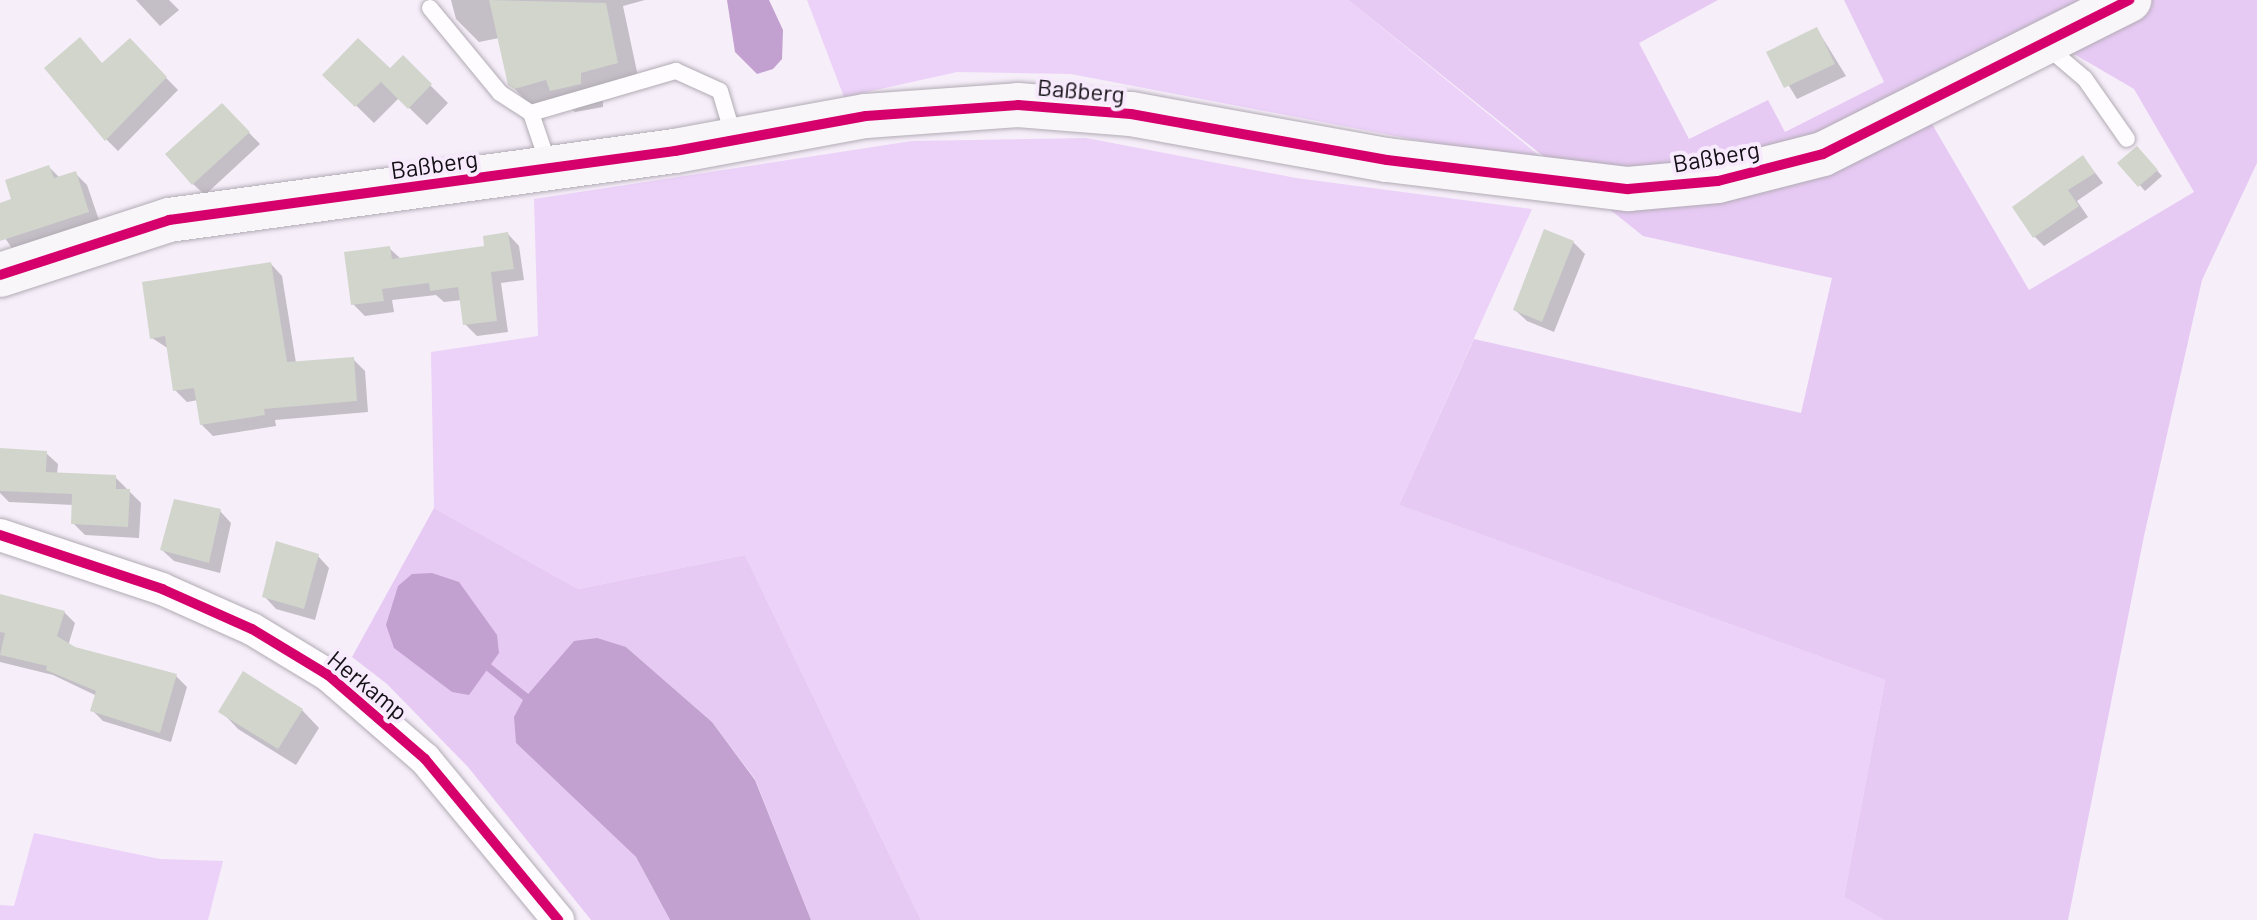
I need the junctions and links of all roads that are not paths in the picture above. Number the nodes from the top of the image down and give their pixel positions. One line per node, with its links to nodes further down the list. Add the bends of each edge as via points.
1 (2129, 0): 3 (street, Baßberg)
2 (430, 8): 4 (lane, via 500,93)
3 (2041, 42): 5 (lane, via 2085,79); 6 (street, Baßberg, via 1823,154 1718,181 1628,189 1387,160 1131,114 1018,105 866,116)
4 (531, 113): 6 (lane, via 676,71 720,91); 7 (lane)
5 (2127, 139)
6 (735, 140): 7 (street, Baßberg)
7 (550, 168): 8 (street, Baßberg, via 169,220)
8 (0, 275)
9 (0, 535): 10 (street, Herkamp, via 162,589 252,629 328,675 425,759)
10 (558, 920)

